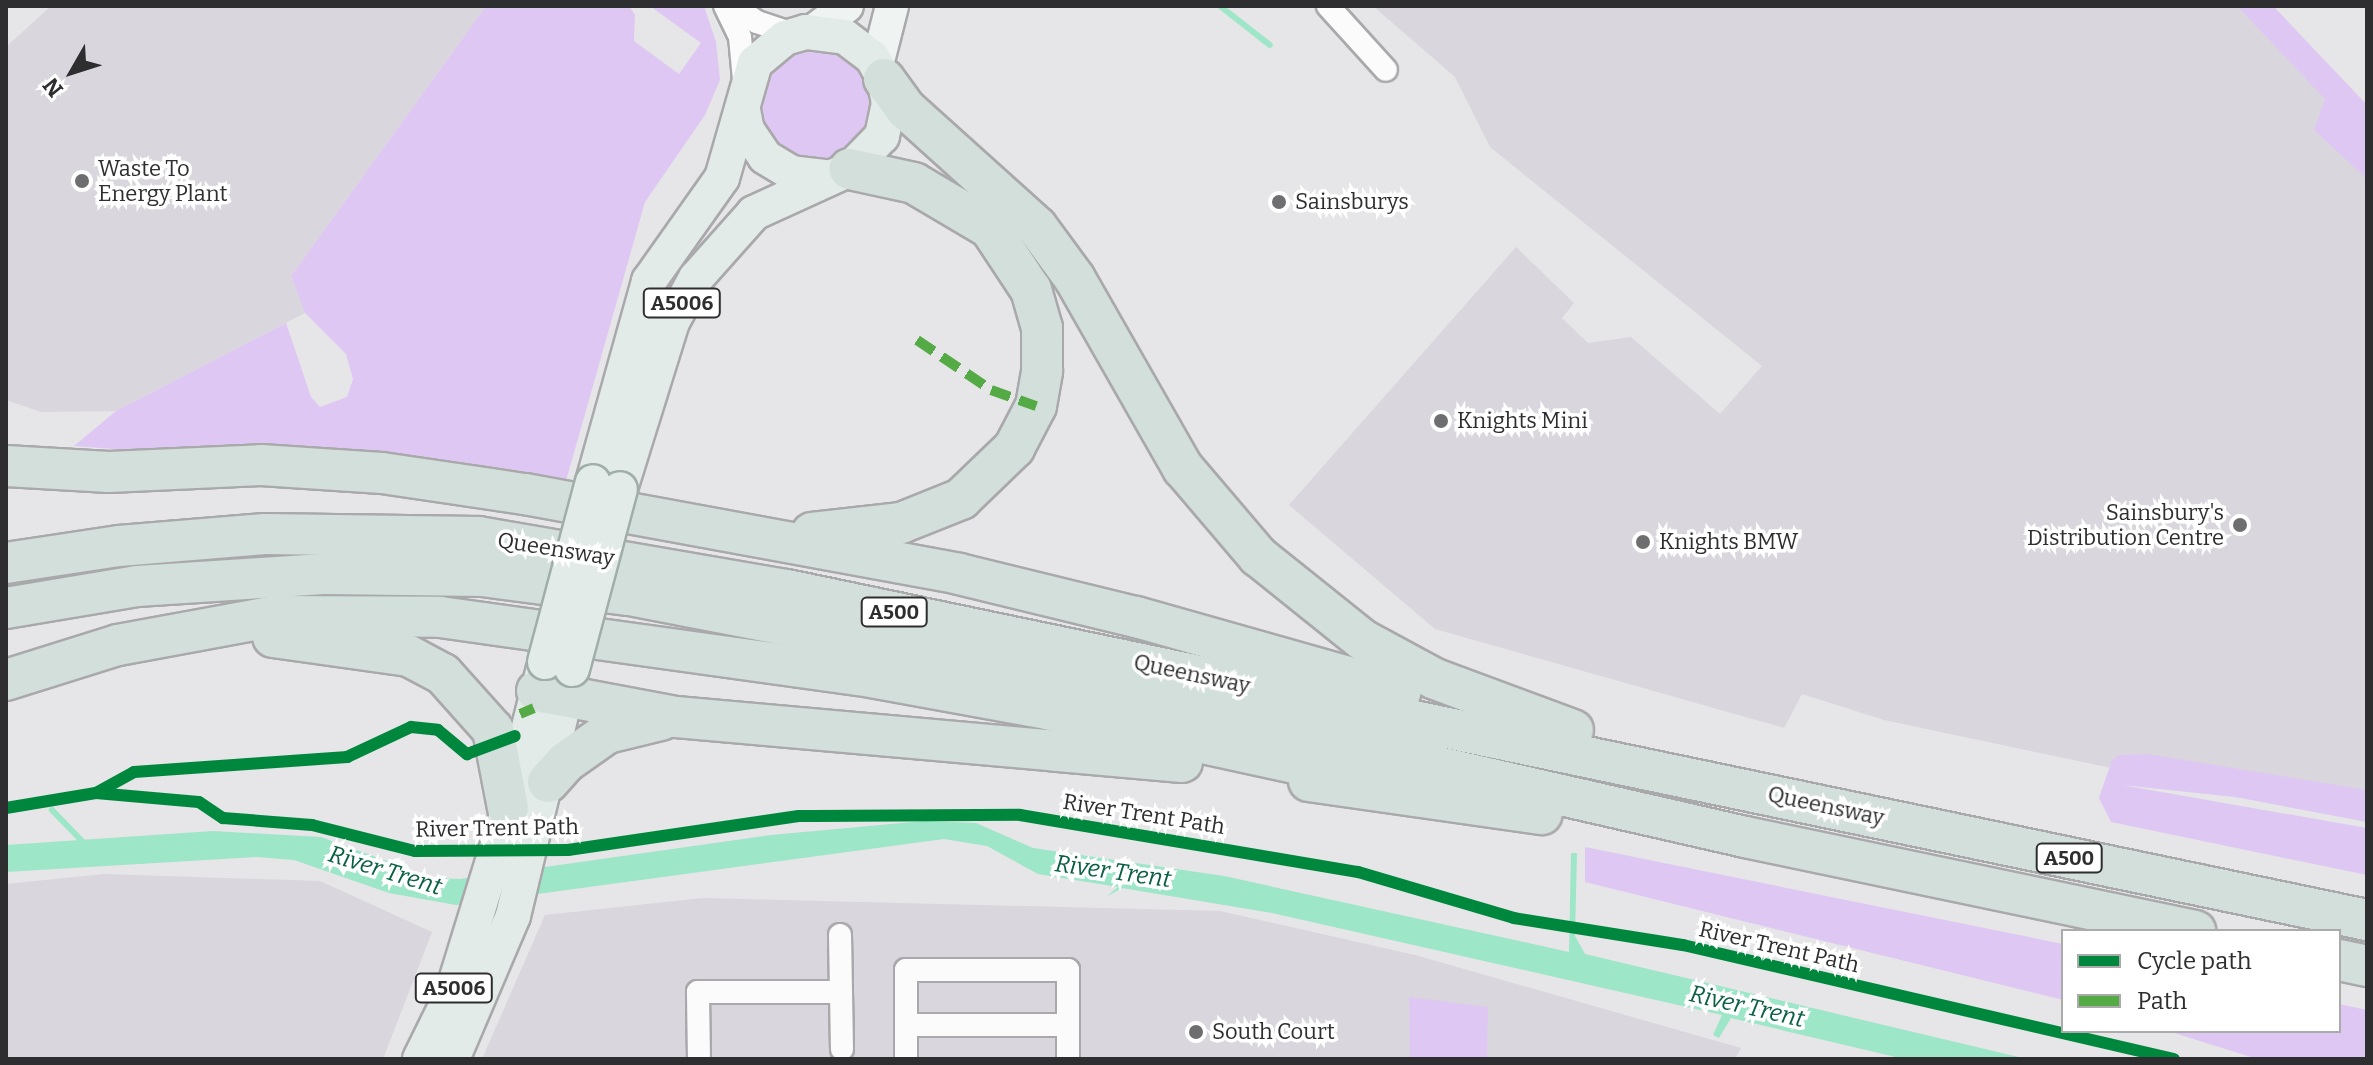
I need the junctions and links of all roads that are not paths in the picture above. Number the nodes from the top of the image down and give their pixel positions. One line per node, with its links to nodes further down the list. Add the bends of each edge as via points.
1 (725, 6): 9 (street, via 740,37)
2 (734, 6): 6 (street, via 757,22)
3 (847, 6): 6 (street)
4 (892, 6): 8 (street)
5 (1328, 6): 7 (street)
6 (805, 33): 8 (main road, via 845,37); 9 (main road, via 764,52)
7 (1386, 70)
8 (881, 72): 10 (main road, via 889,103 882,136); 20 (highway, via 917,119 1037,227 1075,279 1183,468 1238,534 1295,590 1363,640 1492,704)
9 (744, 98): 10 (main road, via 747,130 765,157 792,173); 12 (main road, A5006, via 722,178 649,281)
10 (838, 173): 12 (main road, A5006, via 754,213 696,278 672,322); 13 (highway, via 914,183 990,228 1031,290 1042,328 1036,406 1014,448 961,499 901,523)
11 (6, 466): 13 (highway, via 109,472 261,465 382,473)
12 (607, 485): 18 (main road, A5006, bridge)
13 (760, 536): 20 (highway, via 959,574 1136,617)
14 (6, 563): 20 (highway, Queensway / A500, via 119,546 265,534 479,537 787,590)
15 (6, 608): 23 (highway, Queensway / A500, via 137,586 324,574 482,576 615,593 983,663)
16 (174, 635): 17 (highway, via 118,645); 21 (highway, via 286,638 409,656 426,664 457,685 493,730); 22 (highway, via 276,616 440,617 520,625 859,675 1051,710)
17 (6, 680)
18 (555, 680): 19 (highway); 21 (main road, A5006); 21 (main road, A5006)
19 (676, 717): 21 (highway, via 607,733 566,762); 22 (highway, via 1146,757)
20 (1771, 794): 24 (highway, Queensway / A500)
21 (525, 807): 33 (main road, A5006, via 477,913 452,994); 34 (main road, A5006, via 513,916)
22 (1512, 811): 23 (highway)
23 (1745, 837): 25 (highway, Queensway / A500)
24 (2367, 920)
25 (2185, 929)
26 (840, 935): 29 (street)
27 (2341, 960): 28 (highway)
28 (2367, 966)
29 (841, 992): 32 (street); 35 (street, via 698,992)
30 (906, 1025): 31 (street); 31 (street, via 906,970 1068,970); 36 (street)
31 (1068, 1025): 37 (street)
32 (842, 1049)
33 (420, 1059)
34 (452, 1059)
35 (699, 1059)
36 (906, 1059)
37 (1068, 1059)

